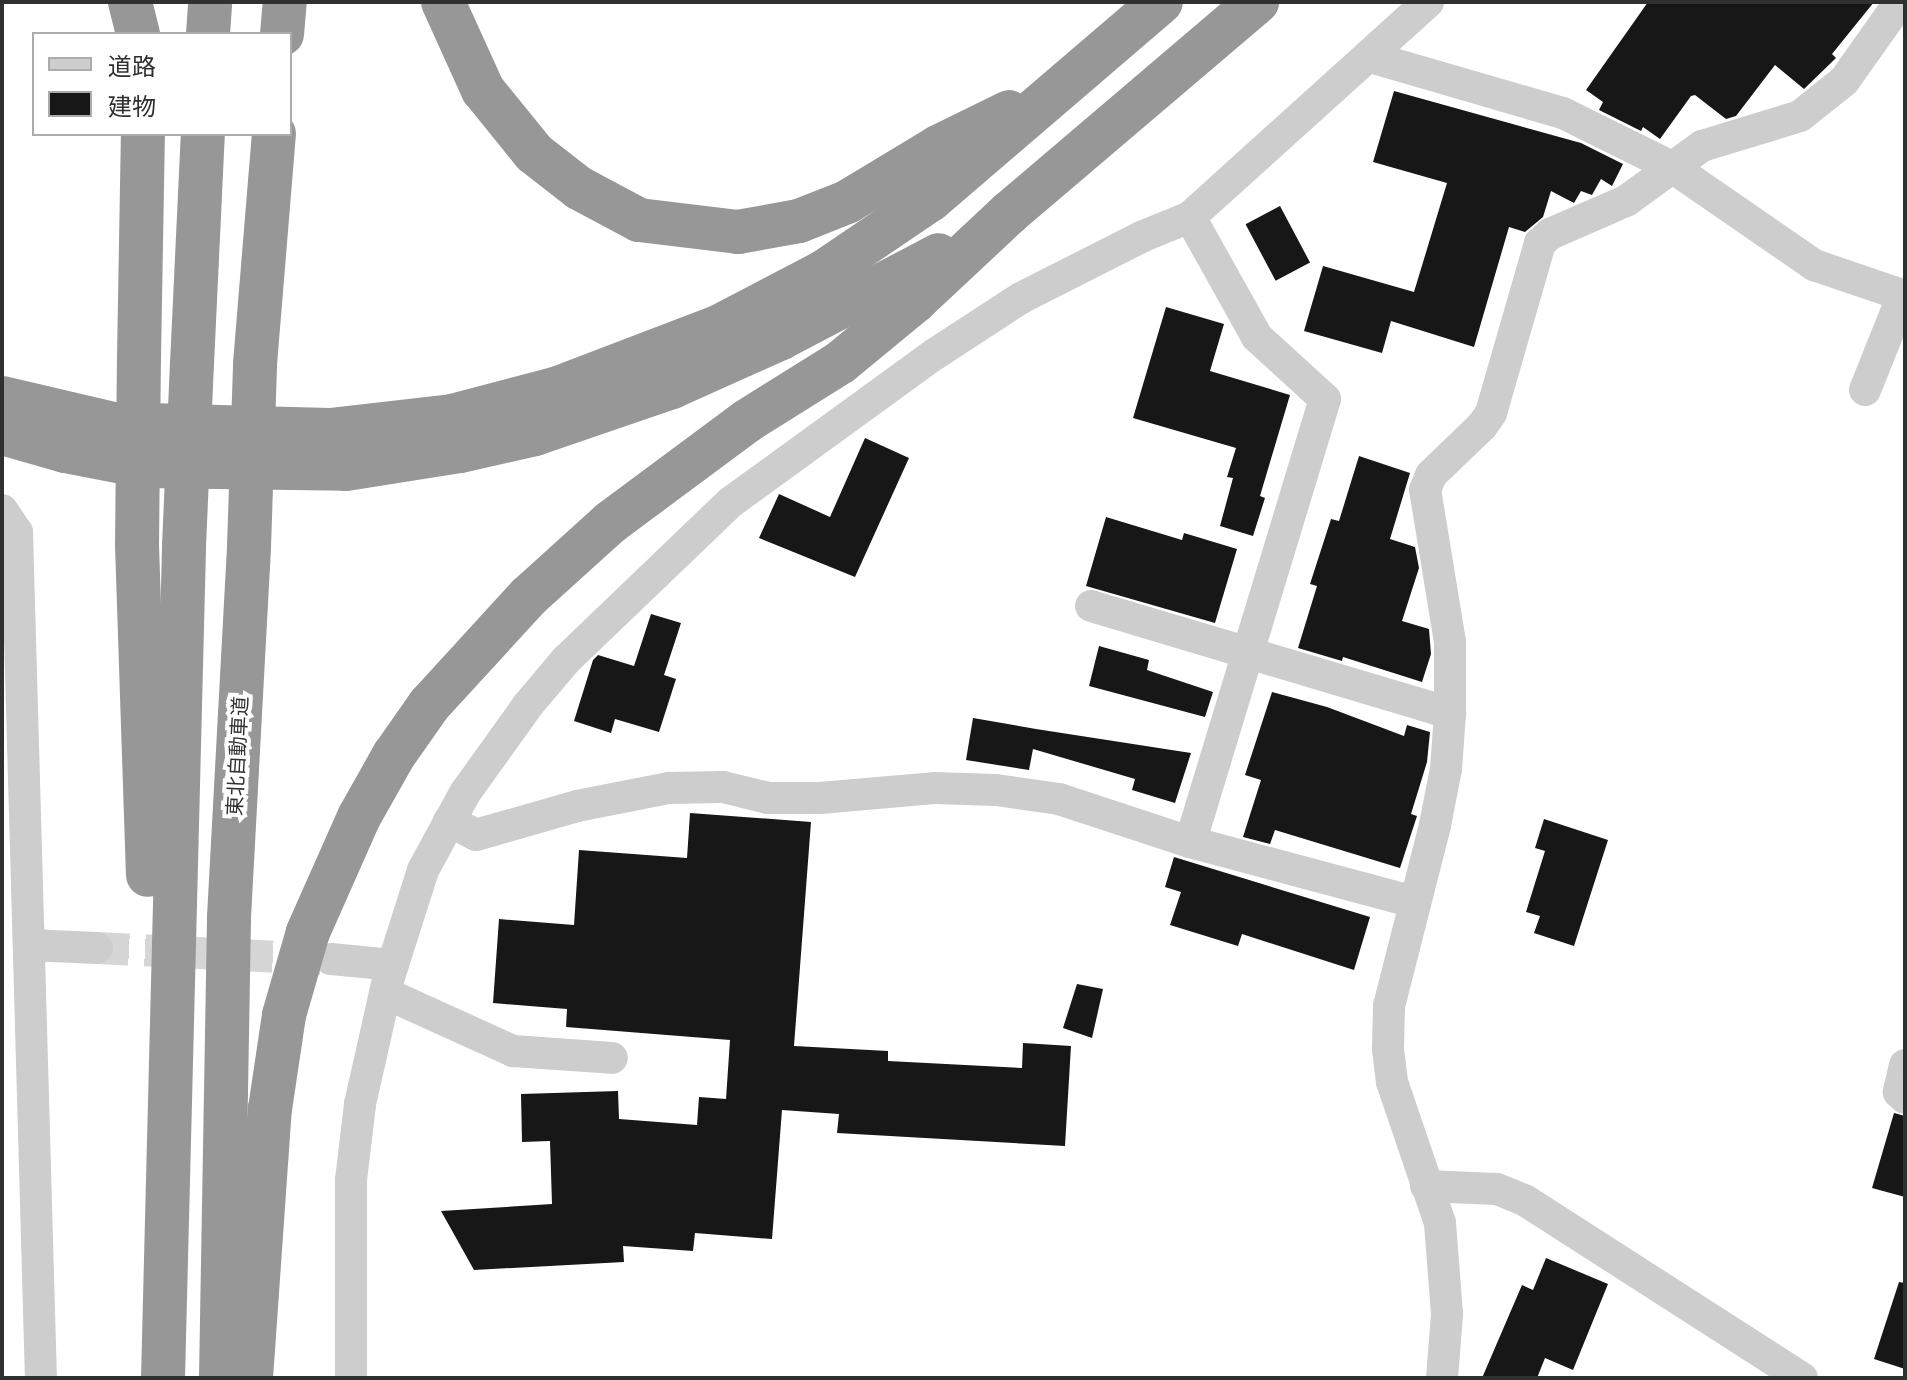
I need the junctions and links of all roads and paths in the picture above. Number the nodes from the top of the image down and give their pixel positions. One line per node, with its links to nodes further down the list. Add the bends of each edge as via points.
1 (130, 2): 9 (highway)
2 (210, 2): 10 (highway)
3 (285, 2): 11 (highway)
4 (443, 2): 13 (highway, via 483,90 534,153 579,188 639,220 691,229 738,232 847,202 938,147)
5 (1161, 2): 13 (highway)
6 (1257, 2): 18 (highway)
7 (1428, 2): 12 (street)
8 (1900, 2): 17 (street, via 1844,81 1800,116 1702,146)
9 (138, 32)
10 (208, 32)
11 (282, 32)
12 (1370, 57): 17 (street, via 1563,113); 19 (street)
13 (1075, 79): 22 (highway, via 930,200 825,271 720,326 558,388 452,416 330,430 114,424)
14 (143, 136): 40 (highway, bridge, via 137,545)
15 (203, 136): 40 (highway, bridge, via 184,546)
16 (274, 136): 43 (highway, 東北自動車道, bridge, via 255,364 229,917)
17 (1672, 167): 20 (street, via 1814,265); 27 (street, via 1626,201 1540,243 1491,413 1431,475 1425,490 1450,642)
18 (1009, 213): 23 (highway, via 904,275 672,387 535,434 460,451 346,469 143,466); 44 (highway, via 841,362 747,421 611,522 529,596 429,705 394,755 359,817 308,932 284,1015 270,1109)
19 (1190, 217): 26 (street, via 1257,337 1325,399); 28 (street, via 1021,298 731,502 566,660 528,705)
20 (1904, 295): 21 (street)
21 (1865, 390)
22 (2, 398)
23 (2, 433)
24 (2, 510): 31 (street, via 17,532)
25 (1091, 606): 26 (street)
26 (1246, 654): 27 (street); 29 (street)
27 (1450, 713): 30 (street, via 1446,769)
28 (449, 821): 29 (street, via 476,835 577,806 669,788 723,787 768,798 820,798 934,788 1059,799); 35 (street, via 423,870)
29 (1190, 842): 30 (street)
30 (1414, 902): 39 (street, via 1389,1006 1388,1048 1392,1082)
31 (29, 945): 32 (street); 34 (street)
32 (97, 948)
33 (331, 959): 35 (street)
34 (16, 978): 41 (street)
35 (389, 979): 36 (street, via 513,1051); 45 (street, via 360,1104 351,1180)
36 (612, 1058)
37 (1905, 1065): 38 (street, via 1899,1092)
38 (1905, 1098)
39 (1426, 1186): 46 (street, via 1440,1223 1446,1273); 47 (street, via 1497,1189 1526,1201)
40 (163, 1329): 42 (highway)
41 (41, 1378)
42 (163, 1378)
43 (221, 1378)
44 (251, 1378)
45 (351, 1378)
46 (1442, 1378)
47 (1802, 1378)

